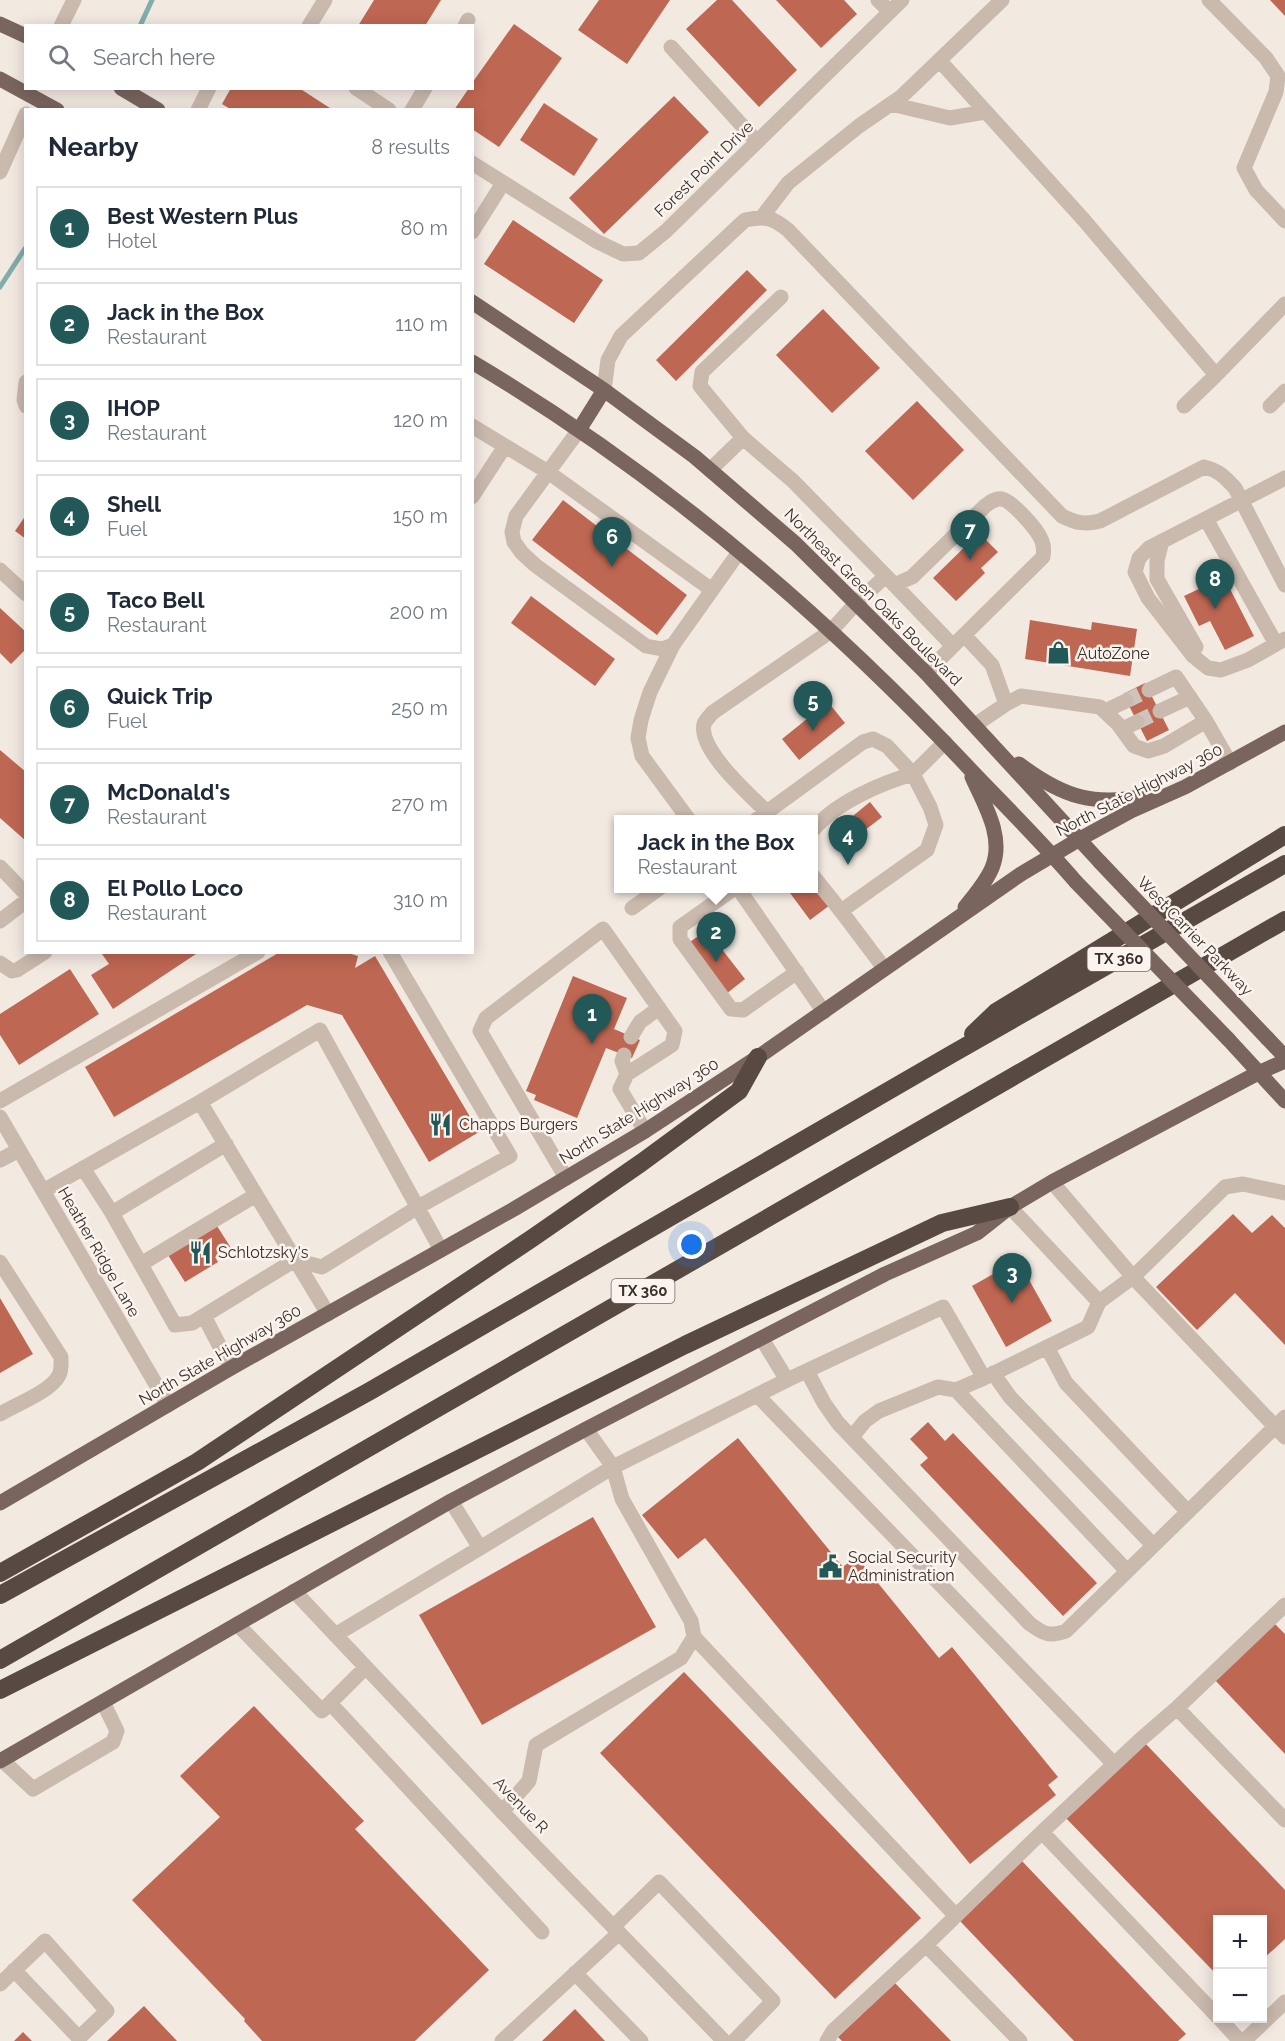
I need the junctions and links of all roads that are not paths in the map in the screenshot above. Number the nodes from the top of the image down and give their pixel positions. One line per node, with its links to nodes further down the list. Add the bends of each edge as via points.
1 (74, 0): 9 (street)
2 (325, 0): 10 (street)
3 (878, 0): 7 (street)
4 (902, 0): 7 (street, Forest Point Drive)
5 (1002, 0): 13 (street)
6 (1209, 0): 33 (street, via 1266,58 1278,76 1276,92 1244,168 1256,190)
7 (890, 12): 28 (street, Forest Point Drive)
8 (0, 24): 11 (main road)
9 (62, 24)
10 (310, 24)
11 (24, 35)
12 (672, 47): 28 (street)
13 (939, 60): 20 (street); 26 (street)
14 (0, 79): 19 (main road)
15 (124, 90): 22 (main road)
16 (208, 90): 23 (street)
17 (359, 90): 24 (street)
18 (424, 90): 25 (street)
19 (32, 98): 21 (main road)
20 (891, 104): 26 (street, via 950,118); 32 (street, via 788,183)
21 (53, 108)
22 (155, 108)
23 (199, 108)
24 (386, 108)
25 (413, 108)
26 (986, 112): 39 (street)
27 (24, 118): 30 (street)
28 (757, 142): 31 (street, Forest Point Drive, via 639,253 623,254 596,241)
29 (476, 165): 31 (street, Forest Point Drive)
30 (0, 172)
31 (503, 183): 34 (street)
32 (762, 217): 40 (street, via 745,220 621,336 608,361); 52 (street, via 776,220 788,230 1062,516 1076,523 1100,521 1204,467 1223,475)
33 (1285, 221)
34 (474, 229)
35 (781, 297): 46 (street, via 702,372 700,386)
36 (474, 303): 40 (main road, Northeast Green Oaks Boulevard)
37 (1285, 304): 39 (street)
38 (474, 363): 45 (main road)
39 (1216, 375): 42 (street)
40 (604, 390): 45 (main road); 48 (main road, Northeast Green Oaks Boulevard)
41 (1285, 392): 43 (street)
42 (1184, 406)
43 (1270, 406)
44 (474, 427): 47 (street)
45 (579, 430): 49 (street); 55 (main road)
46 (742, 438): 48 (street); 57 (street, via 794,482)
47 (506, 446): 49 (street); 51 (street)
48 (710, 470): 61 (main road, Northeast Green Oaks Boulevard)
49 (548, 472): 59 (street); 65 (street, via 516,516 514,542 535,565 646,646 662,649)
50 (1285, 478): 52 (street)
51 (474, 494)
52 (1241, 500): 53 (street); 58 (street)
53 (1206, 519): 54 (street); 64 (street)
54 (1162, 542): 67 (street, via 1157,579); 67 (street, via 1139,558 1135,572 1148,598 1192,656)
55 (739, 552): 59 (street); 62 (main road)
56 (0, 570): 60 (street)
57 (890, 581): 61 (street); 63 (street, via 912,577 985,506 1001,499 1009,502 1042,540 1044,557); 66 (street)
58 (1285, 585)
59 (712, 590): 65 (street)
60 (24, 592)
61 (857, 602): 62 (street); 68 (main road, Northeast Green Oaks Boulevard)
62 (831, 631): 80 (main road); 87 (street, via 712,713 704,724 705,739 718,761)
63 (964, 635): 66 (street); 72 (street, via 992,665)
64 (1281, 642): 67 (street, via 1248,660)
65 (672, 645): 86 (street, via 650,692 638,738 642,756)
66 (953, 646): 68 (street)
67 (1215, 669)
68 (926, 673): 77 (main road, Northeast Green Oaks Boulevard)
69 (1149, 690): 70 (street, via 1176,677)
70 (1190, 697): 74 (street); 75 (street)
71 (1126, 701): 73 (street)
72 (1006, 704): 73 (street, via 1021,696 1100,707); 77 (street)
73 (1105, 711): 78 (street)
74 (1160, 711)
75 (1206, 721): 78 (street, via 1148,751 1134,746); 82 (street)
76 (1137, 722): 78 (street)
77 (975, 725): 81 (main road, Northeast Green Oaks Boulevard)
78 (1122, 729)
79 (1285, 732): 82 (main road, North State Highway 360)
80 (945, 742): 83 (main road); 84 (street)
81 (992, 743): 85 (main road, via 1061,792 1088,799 1124,801); 91 (main road, Northeast Green Oaks Boulevard)
82 (1230, 763): 85 (main road, North State Highway 360)
83 (967, 766): 92 (main road); 103 (main road, via 994,826 996,850 993,867)
84 (913, 774): 88 (street, via 886,746 873,739 863,742); 89 (street, via 886,781); 102 (street, via 936,825 927,850)
85 (1185, 787): 91 (main road, North State Highway 360)
86 (686, 815)
87 (761, 815)
88 (763, 815)
89 (818, 824)
90 (1285, 835): 115 (highway, via 996,1012)
91 (1078, 840): 92 (main road, North State Highway 360); 118 (main road, West Carrier Parkway, bridge)
92 (1053, 855): 103 (main road, North State Highway 360); 119 (main road, bridge)
93 (1285, 864): 115 (highway, TX 360)
94 (0, 867): 96 (street)
95 (818, 882): 102 (street)
96 (24, 892)
97 (653, 893): 101 (street)
98 (729, 893): 111 (street, via 680,927 680,939 731,1009 743,1010)
99 (740, 893): 111 (street)
100 (24, 903): 105 (street)
101 (632, 908)
102 (842, 911): 110 (street)
103 (958, 917): 110 (main road, North State Highway 360)
104 (1285, 920): 173 (highway, TX 360)
105 (0, 921)
106 (42, 954): 109 (street, via 17,970)
107 (255, 954): 121 (street)
108 (391, 954): 135 (street, via 510,1156)
109 (0, 963)
110 (884, 968): 113 (main road, North State Highway 360)
111 (797, 972): 113 (street)
112 (659, 1008): 114 (street, via 640,1022); 120 (street, via 675,1031 672,1045); 130 (street, via 603,929 486,1018 480,1031)
113 (824, 1012): 117 (main road, North State Highway 360)
114 (631, 1036)
115 (952, 1054): 168 (highway, TX 360, via 380,1385)
116 (624, 1055): 120 (street)
117 (758, 1057): 125 (main road, North State Highway 360); 166 (highway, via 739,1090 522,1245 197,1462)
118 (1285, 1059): 119 (main road)
119 (1258, 1073): 122 (main road); 131 (main road)
120 (627, 1074): 125 (street, via 620,1089)
121 (0, 1101)
122 (1285, 1101)
123 (201, 1102): 126 (street); 129 (street); 135 (street, via 320,1030)
124 (2, 1124): 127 (street, Heather Ridge Lane)
125 (645, 1131): 130 (main road, North State Highway 360)
126 (226, 1144): 134 (street); 137 (street)
127 (19, 1150): 128 (street); 132 (street, Heather Ridge Lane)
128 (0, 1160)
129 (83, 1168): 132 (street); 137 (street)
130 (566, 1179): 138 (main road, North State Highway 360)
131 (1052, 1182): 136 (main road); 142 (street)
132 (43, 1191): 154 (street, Heather Ridge Lane)
133 (1285, 1193): 142 (street, via 1243,1184 1225,1187)
134 (256, 1195): 139 (street); 141 (street)
135 (418, 1207): 138 (street); 139 (street, via 322,1267)
136 (1010, 1207): 143 (street); 146 (main road, via 977,1233 885,1274); 175 (highway, via 942,1223 706,1335)
137 (112, 1213): 141 (street)
138 (441, 1250): 144 (main road, North State Highway 360)
139 (295, 1260): 144 (street); 145 (street)
140 (0, 1262): 155 (street, via 61,1357 62,1367 49,1387)
141 (141, 1264): 145 (street, via 175,1325 192,1323)
142 (1133, 1277): 143 (street); 156 (street)
143 (1099, 1302): 147 (street, via 1088,1327)
144 (328, 1314): 148 (main road, North State Highway 360)
145 (204, 1316): 148 (street)
146 (762, 1339): 151 (street); 157 (main road)
147 (1047, 1347): 150 (street); 162 (street, via 1066,1383)
148 (231, 1368): 154 (main road, North State Highway 360)
149 (807, 1371): 150 (street, via 943,1307); 151 (street); 158 (street, via 824,1403)
150 (988, 1376): 152 (street); 163 (street)
151 (787, 1380): 153 (street)
152 (956, 1390): 158 (street, via 938,1387 879,1411); 165 (street)
153 (757, 1395): 159 (street); 180 (street)
154 (168, 1405): 161 (main road, North State Highway 360)
155 (0, 1414)
156 (1282, 1427): 162 (street)
157 (586, 1429): 159 (street); 160 (main road)
158 (852, 1437): 165 (street, via 1030,1624 1044,1634 1066,1631)
159 (614, 1467): 164 (street); 172 (street, via 622,1499 691,1621)
160 (451, 1501): 164 (street); 167 (main road)
161 (0, 1503)
162 (1188, 1512): 163 (street)
163 (1153, 1545): 165 (street)
164 (480, 1548): 171 (street)
165 (1127, 1571)
166 (0, 1572)
167 (294, 1591): 170 (main road); 171 (street, Avenue R)
168 (0, 1595)
169 (1285, 1605): 178 (street)
170 (237, 1624): 176 (main road); 177 (street, via 321,1712)
171 (335, 1635): 174 (street, Avenue R)
172 (694, 1637): 181 (street, via 681,1658 536,1745 529,1781); 184 (street)
173 (0, 1659)
174 (366, 1667): 177 (street); 181 (street, Avenue R)
175 (0, 1689)
176 (104, 1702): 179 (main road); 179 (street, via 117,1731 113,1742 33,1789)
177 (330, 1703): 186 (street)
178 (1177, 1708): 180 (street); 182 (street)
179 (1, 1761)
180 (1114, 1764): 183 (street)
181 (502, 1812): 185 (street, Avenue R)
182 (1285, 1820)
183 (1042, 1832): 184 (street); 192 (street)
184 (956, 1916): 187 (street)
185 (616, 1930): 189 (street); 196 (street, Avenue R); 197 (street, via 659,1882 773,2001)
186 (542, 1932)
187 (926, 1945): 198 (street, via 833,2031); 199 (street)
188 (14, 1970): 188 (street, via 45,1941 107,2011 79,2038); 190 (street)
189 (575, 1973): 194 (street); 195 (street)
190 (0, 1984)
191 (1285, 2002): 200 (street)
192 (1213, 2013)
193 (1223, 2023): 200 (street)
194 (502, 2041)
195 (641, 2041)
196 (724, 2041)
197 (734, 2041)
198 (827, 2041)
199 (1020, 2041)
200 (1242, 2041)

